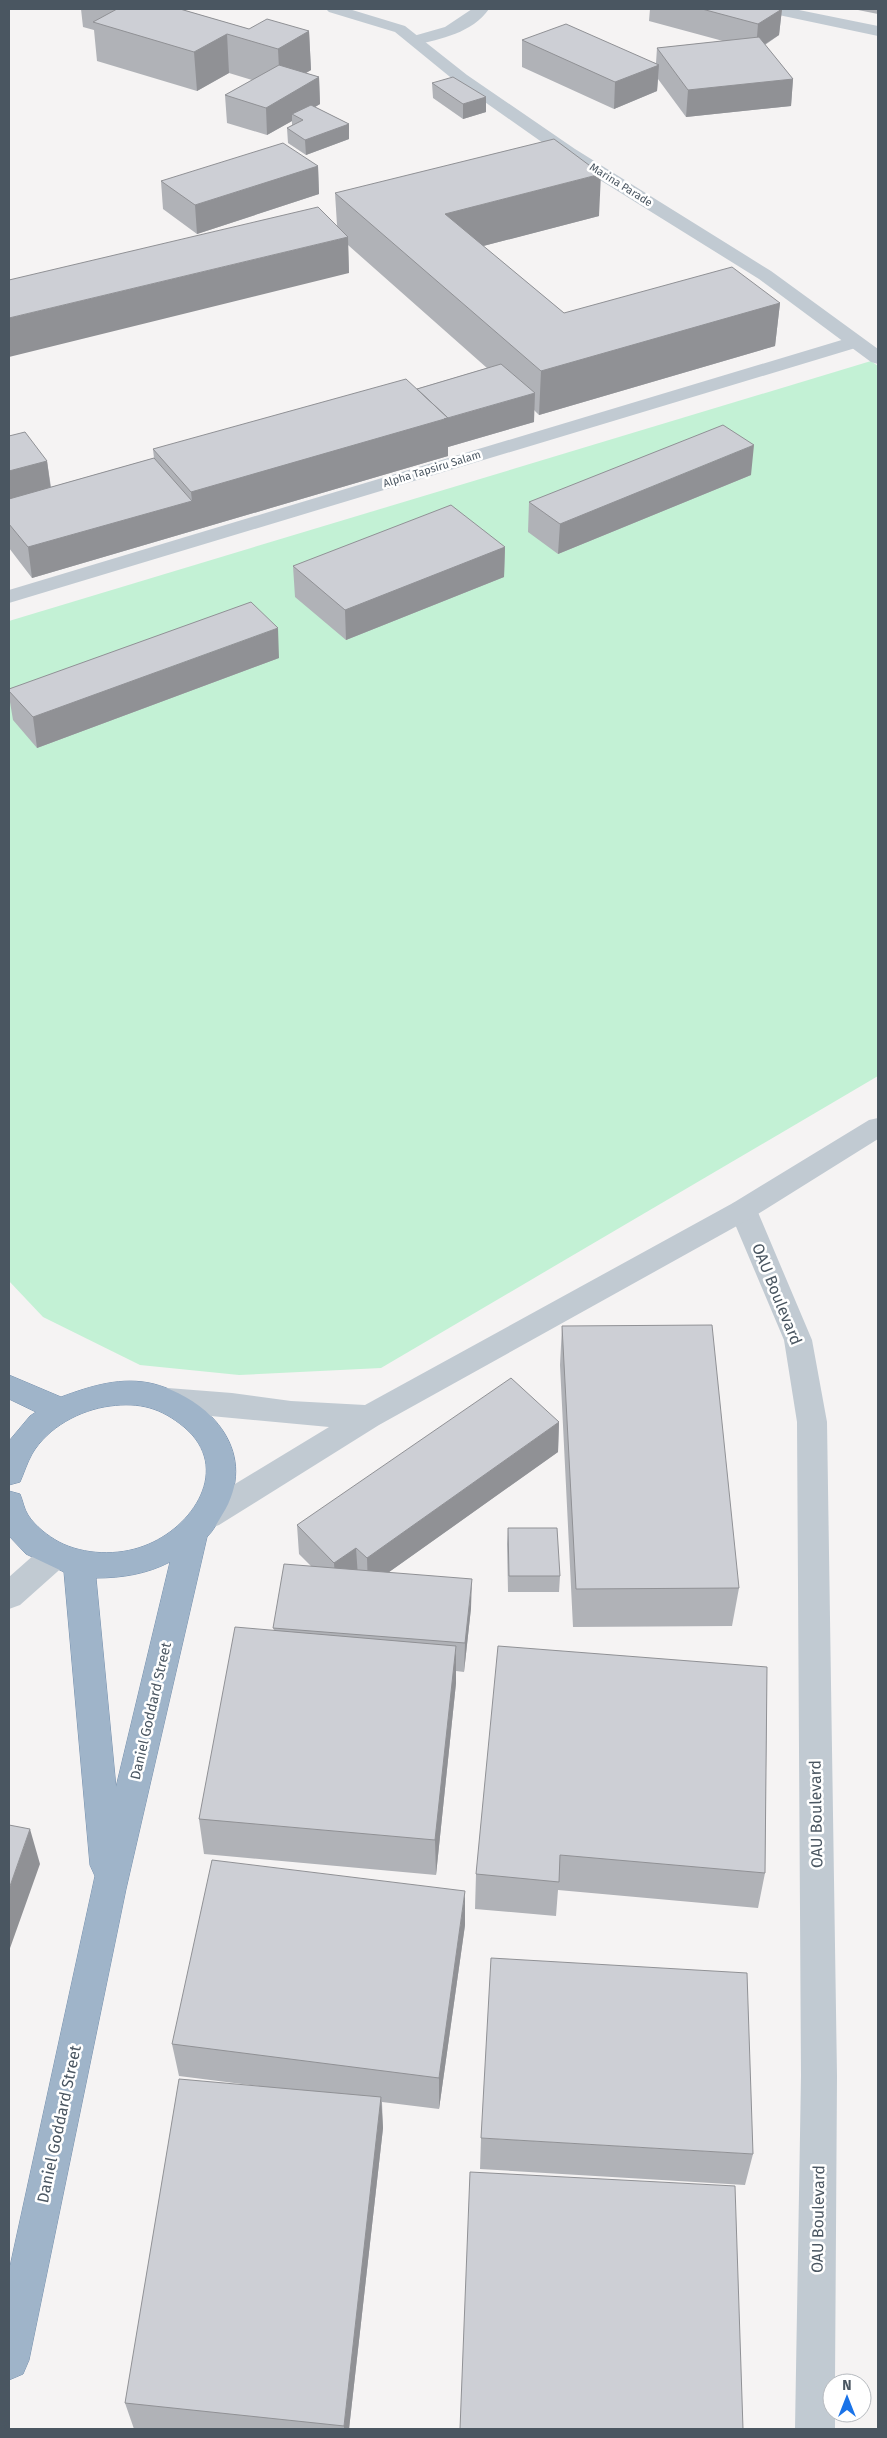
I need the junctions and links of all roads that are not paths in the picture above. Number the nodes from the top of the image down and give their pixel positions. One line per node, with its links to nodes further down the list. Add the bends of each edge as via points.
1 (334, 9): 5 (street, Marina Parade, via 400,29)
2 (481, 9): 5 (street, via 461,27)
3 (774, 9): 4 (street)
4 (878, 31)
5 (415, 40): 6 (street, Marina Parade, via 461,78 569,153 765,275)
6 (855, 342): 7 (street, Marina Parade); 8 (street, Alpha Tapsiru Salam)
7 (878, 358)
8 (9, 597)
9 (878, 1127): 10 (street)
10 (742, 1210): 14 (street); 22 (street, OAU Boulevard, via 798,1340 812,1422 819,2076)
11 (9, 1386): 13 (highway)
12 (168, 1400): 13 (highway, Daniel Goddard Street, via 132,1393 94,1396); 14 (street, via 292,1413); 17 (highway, Daniel Goddard Street, via 193,1415 212,1436 221,1462 219,1489)
13 (59, 1409): 15 (highway, Daniel Goddard Street, via 39,1423 23,1441)
14 (369, 1417): 17 (street)
15 (9, 1473)
16 (9, 1503): 18 (highway, via 17,1524 33,1541)
17 (200, 1524): 18 (highway, via 174,1547 128,1564 103,1567); 20 (highway, Daniel Goddard Street)
18 (67, 1559): 19 (street); 20 (highway, Daniel Goddard Street)
19 (9, 1596)
20 (109, 1889): 21 (highway, Daniel Goddard Street)
21 (9, 2360)
22 (815, 2429)

